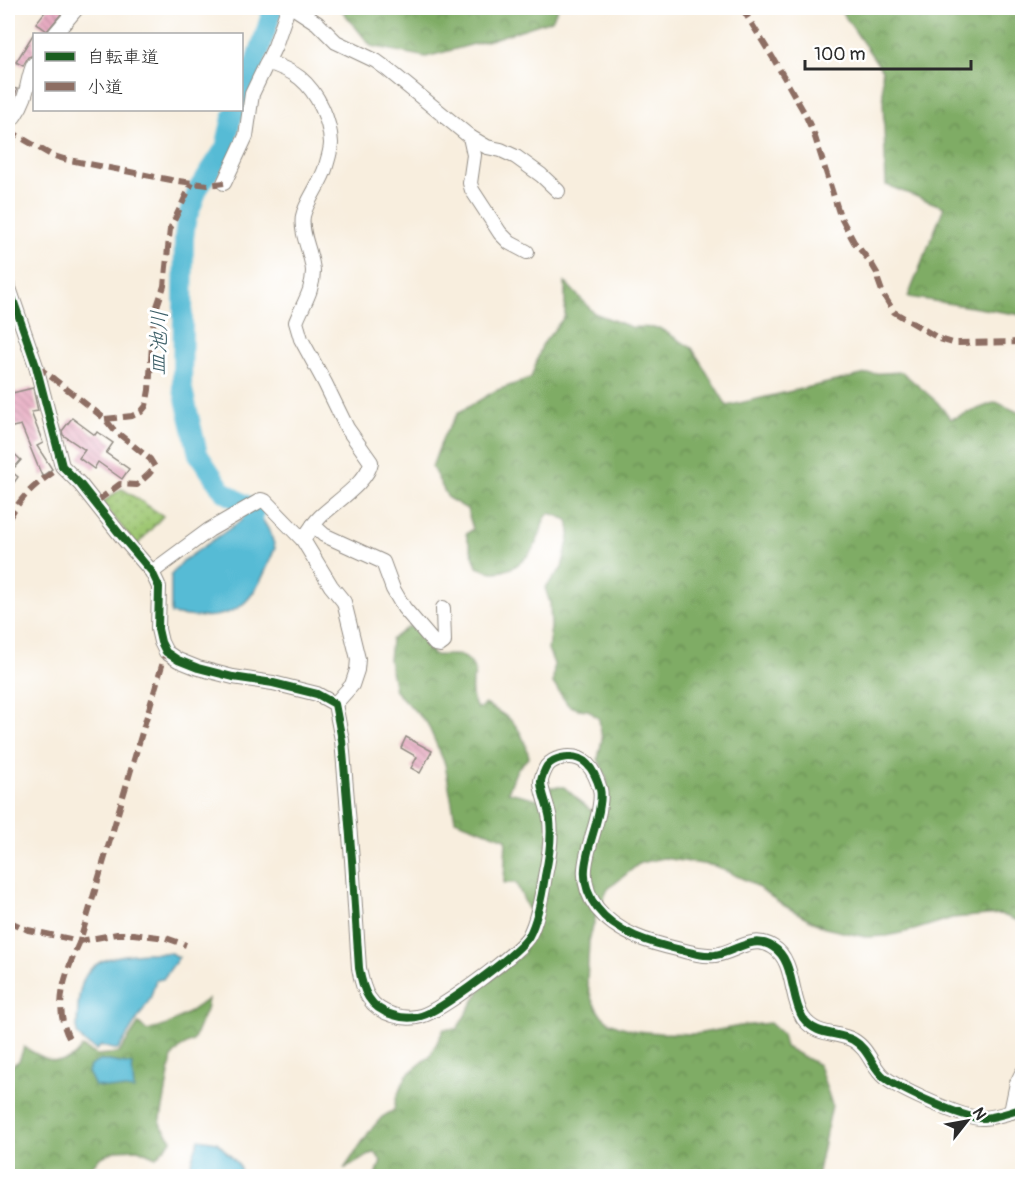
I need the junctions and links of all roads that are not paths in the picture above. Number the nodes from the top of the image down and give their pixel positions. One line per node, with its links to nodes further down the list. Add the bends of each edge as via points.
1 (77, 8): 4 (street)
2 (288, 8): 5 (street)
3 (294, 8): 8 (street, via 336,42 387,69)
4 (56, 33)
5 (267, 62): 9 (street, via 252,94 246,136); 13 (street, via 300,78 314,92 328,126 331,144 326,167 304,214 313,269 310,292 296,322 347,428 370,462 353,489)
6 (33, 66): 7 (street, via 24,100)
7 (8, 124)
8 (470, 137): 10 (street, via 516,157); 11 (street, via 474,155 472,190 500,233)
9 (224, 183)
10 (558, 191)
11 (527, 252)
12 (8, 285): 15 (street, via 36,366 62,466)
13 (313, 525): 14 (street); 16 (street, via 324,535 383,562 404,608 440,645 444,642)
14 (303, 540): 15 (street, via 261,500 209,530); 17 (street, via 344,602 358,659 352,685)
15 (152, 572): 17 (street, via 159,587 158,628 166,652 198,668 317,694)
16 (443, 608)
17 (335, 704): 19 (street, via 342,740 359,968 366,993 377,1008 410,1018 435,1010 528,938 536,919 550,842 550,819 541,782 546,767 556,759 578,758 594,774 602,796 584,871 591,899 605,917 631,935 694,953 718,955 756,941 767,943 777,949 788,969 798,1010 806,1022 819,1031 851,1039 863,1047 884,1077 957,1113 982,1119)
18 (1023, 1073): 19 (street, via 1017,1083)
19 (1017, 1111)

